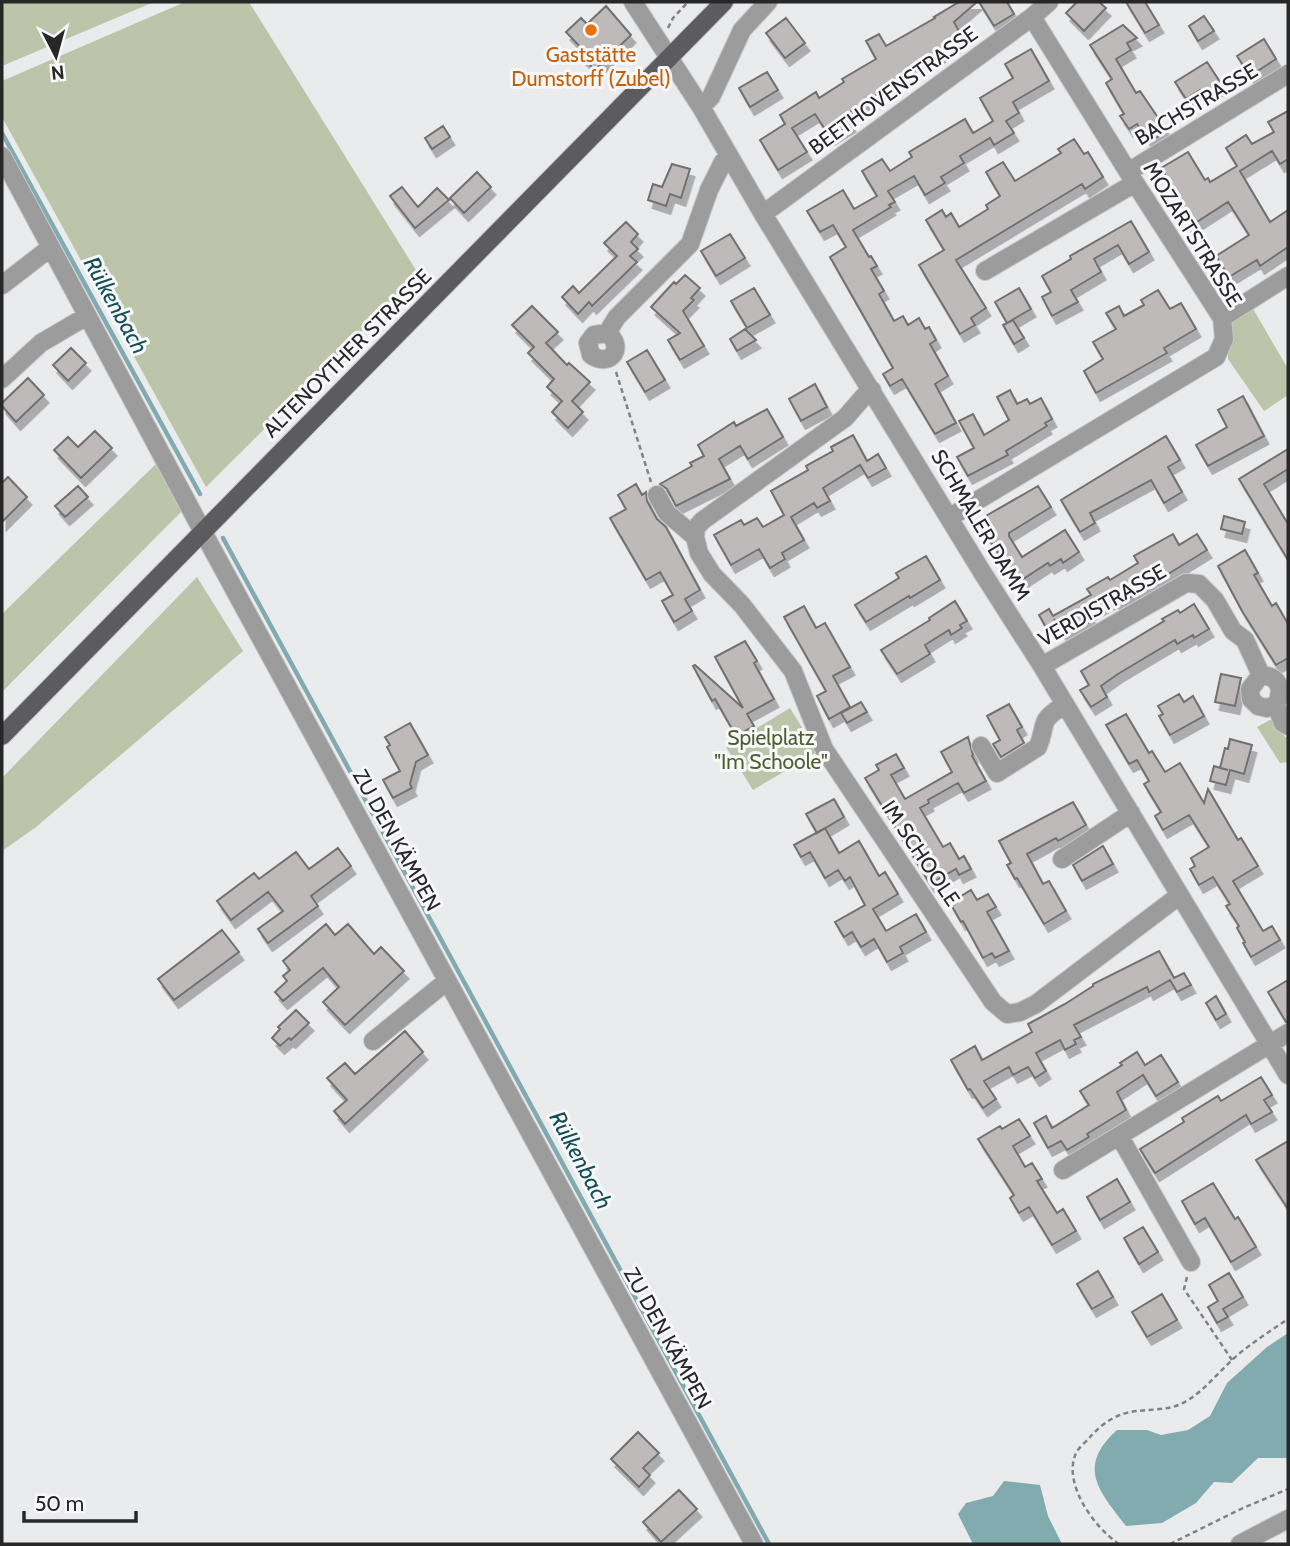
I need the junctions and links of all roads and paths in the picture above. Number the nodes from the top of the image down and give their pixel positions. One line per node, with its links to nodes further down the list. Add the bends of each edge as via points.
1 (633, 2): 6 (street, SCHMALER DAMM)
2 (724, 2): 6 (main road, ALTENOYTHER STRASSE)
3 (768, 2): 8 (street, via 742,30 711,97)
4 (1049, 2): 5 (street, BEETHOVENSTRASSE)
5 (1032, 18): 11 (street, MOZARTSTRASSE); 12 (street, BEETHOVENSTRASSE)
6 (669, 58): 8 (street, SCHMALER DAMM); 25 (main road, ALTENOYTHER STRASSE)
7 (1288, 74): 11 (street, BACHSTRASSE)
8 (701, 107): 10 (street, SCHMALER DAMM)
9 (2, 156): 13 (street, ZU DEN KÄMPEN)
10 (730, 158): 12 (street, SCHMALER DAMM); 19 (street, via 723,162 709,190 690,244 617,317)
11 (1131, 178): 14 (street, BACHSTRASSE); 18 (street, MOZARTSTRASSE)
12 (763, 214): 22 (street, SCHMALER DAMM)
13 (50, 248): 16 (street); 17 (street, ZU DEN KÄMPEN)
14 (985, 271)
15 (1288, 276): 18 (street)
16 (2, 285)
17 (87, 316): 21 (street, via 41,343); 25 (street, ZU DEN KÄMPEN)
18 (1222, 318): 24 (street, MOZARTSTRASSE, via 1224,339 1216,357)
19 (607, 333): 20 (street, via 616,345); 20 (street, via 594,335 588,349 598,360)
20 (614, 355): 23 (path)
21 (2, 379)
22 (872, 390): 24 (street, SCHMALER DAMM); 26 (street, via 845,418 702,521)
23 (657, 495): 26 (street, IM SCHOOLE, via 667,513)
24 (950, 517): 27 (street, SCHMALER DAMM)
25 (203, 532): 32 (main road, ALTENOYTHER STRASSE); 37 (street, ZU DEN KÄMPEN)
26 (695, 537): 36 (street, IM SCHOOLE, via 712,574 743,605 793,671 824,749 993,1002 1007,1014 1036,1004)
27 (1042, 666): 28 (street, VERDISTRASSE, via 1186,583 1199,584 1215,600 1233,631 1245,640); 29 (street, SCHMALER DAMM)
28 (1261, 675): 30 (street, VERDISTRASSE, via 1273,677 1279,684); 30 (street, via 1250,689 1251,699 1258,706)
29 (1065, 704): 33 (street, via 1049,714 1038,747 997,773); 34 (street, SCHMALER DAMM)
30 (1276, 705): 31 (street, VERDISTRASSE)
31 (1288, 726)
32 (2, 736)
33 (981, 746)
34 (1131, 813): 35 (street); 36 (street, SCHMALER DAMM)
35 (1062, 859)
36 (1180, 895): 40 (street, SCHMALER DAMM)
37 (447, 981): 39 (street); 49 (street, ZU DEN KÄMPEN)
38 (1288, 1033): 40 (street)
39 (373, 1041)
40 (1270, 1044): 41 (street, SCHMALER DAMM); 42 (street)
41 (1288, 1075)
42 (1120, 1137): 43 (street); 44 (street)
43 (1063, 1170)
44 (1191, 1262): 46 (path, via 1184,1289)
45 (1288, 1319): 46 (path)
46 (1232, 1360): 50 (path, via 1181,1405 1121,1414 1100,1427 1077,1452 1073,1476 1085,1509 1105,1535)
47 (1288, 1489): 51 (path)
48 (1288, 1519): 52 (street)
49 (754, 1544)
50 (1119, 1544)
51 (1170, 1544)
52 (1240, 1544)

